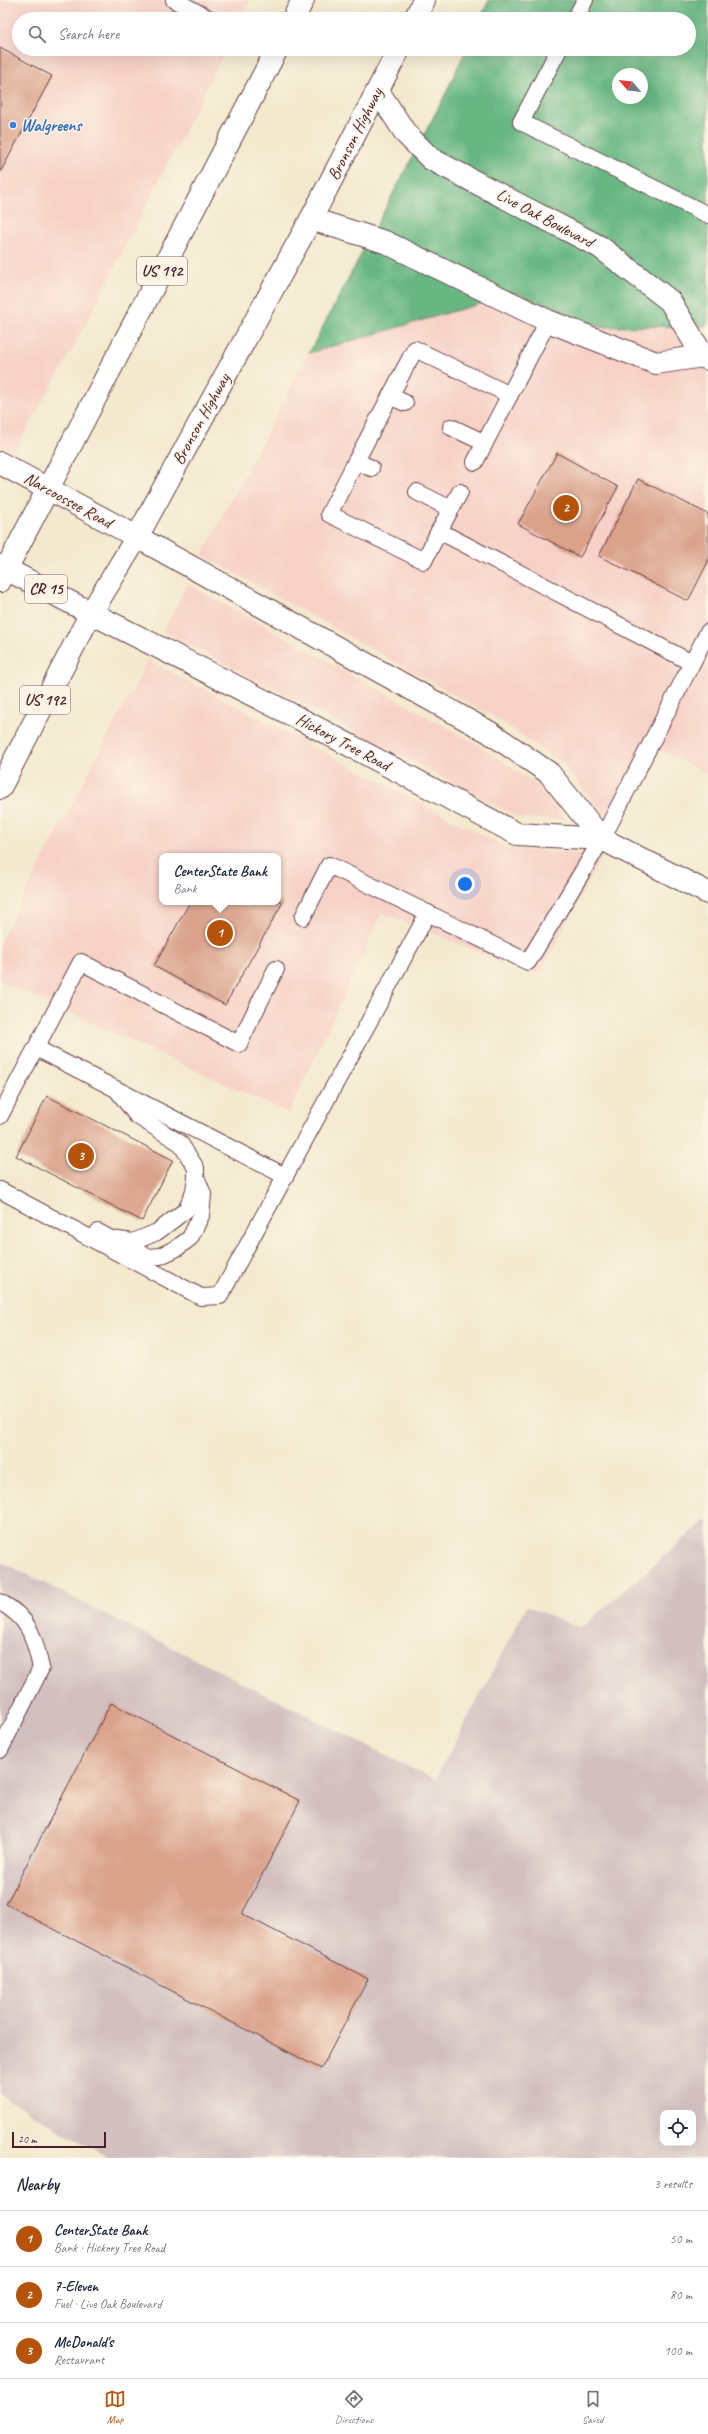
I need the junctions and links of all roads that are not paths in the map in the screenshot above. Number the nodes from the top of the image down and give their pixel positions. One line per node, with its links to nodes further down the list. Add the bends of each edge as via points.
1 (174, 0): 5 (lane)
2 (303, 0): 6 (main road)
3 (424, 0): 7 (main road)
4 (585, 0): 8 (lane)
5 (197, 12)
6 (297, 12)
7 (418, 12)
8 (579, 12)
9 (270, 56): 26 (main road, US 192)
10 (396, 56): 12 (main road, Bronson Highway / US 192)
11 (555, 56): 13 (lane, via 521,122)
12 (378, 91): 14 (main road, Bronson Highway / US 192); 16 (main road, Live Oak Boulevard, via 406,134 431,159 600,247 670,301)
13 (708, 215)
14 (311, 219): 15 (main road, Live Oak Boulevard, via 385,242); 31 (main road, Bronson Highway / US 192)
15 (548, 321): 16 (main road, Live Oak Boulevard, via 656,363); 17 (lane)
16 (706, 358)
17 (510, 395): 18 (lane, via 415,348); 21 (lane)
18 (390, 396): 19 (lane); 22 (lane)
19 (405, 403)
20 (451, 427): 21 (lane)
21 (485, 443): 23 (lane)
22 (356, 461): 25 (lane); 30 (lane, via 329,514 424,561)
23 (475, 462)
24 (0, 463): 26 (main road, Narcoossee Road)
25 (371, 468)
26 (50, 489): 31 (main road, Narcoossee Road); 32 (main road, US 192)
27 (417, 492): 29 (lane)
28 (460, 492): 29 (lane)
29 (450, 509): 30 (lane)
30 (439, 531): 35 (lane)
31 (136, 537): 33 (main road, Bronson Highway / US 192); 37 (main road, Hickory Tree Road, via 489,732 549,774)
32 (2, 572): 33 (main road, CR 15)
33 (91, 613): 36 (main road, Bronson Highway / US 192); 37 (main road, Hickory Tree Road, via 302,720 517,834)
34 (708, 632): 35 (lane)
35 (692, 663): 37 (lane)
36 (0, 788)
37 (602, 839): 38 (main road, Hickory Tree Road); 39 (lane, via 528,962)
38 (708, 893)
39 (428, 913): 40 (lane, via 329,865); 45 (lane)
40 (303, 917)
41 (276, 969): 42 (lane, via 239,1044 81,962)
42 (36, 1048): 43 (lane); 44 (lane)
43 (118, 1091): 45 (lane); 46 (lane, via 137,1116 180,1144 196,1168)
44 (0, 1116)
45 (285, 1176): 48 (lane, via 220,1296 201,1297)
46 (196, 1177): 49 (lane, via 194,1191 186,1210 157,1232 133,1242); 49 (lane, via 203,1194 201,1216 190,1238 177,1248 160,1256 148,1257)
47 (0, 1190): 48 (lane)
48 (53, 1218): 49 (lane, via 82,1224)
49 (112, 1239)
50 (0, 1602): 51 (lane, via 16,1610 32,1632 41,1668)
51 (0, 1750)

